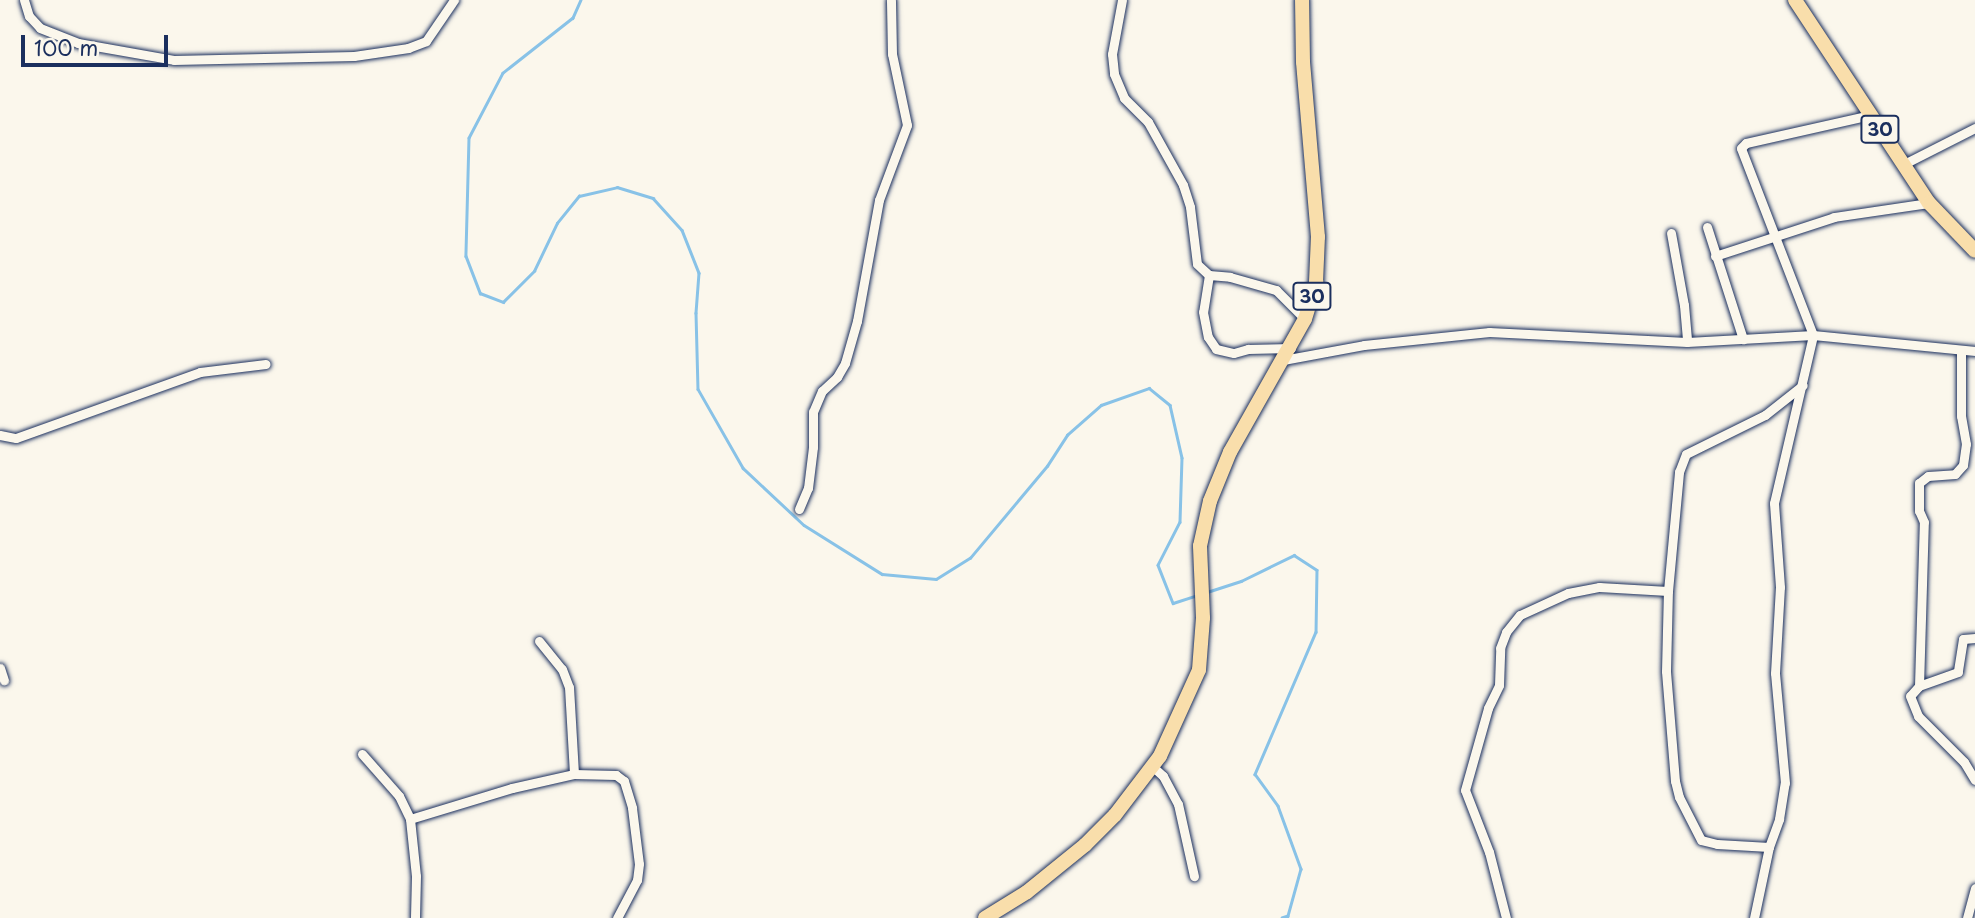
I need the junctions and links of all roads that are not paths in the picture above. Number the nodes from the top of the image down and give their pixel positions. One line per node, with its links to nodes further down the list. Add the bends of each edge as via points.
1 (24, 0): 2 (street, via 29,16 40,28 78,43 174,61 354,56 408,48 426,41)
2 (454, 0)
3 (891, 0): 27 (street, via 892,54 907,125 879,200 845,363 822,391 813,412 808,488)
4 (1122, 0): 16 (street, via 1112,54 1114,75 1124,98 1148,122 1183,185 1195,258)
5 (1795, 0): 7 (highway, 30)
6 (1299, 1): 17 (highway, 30, via 1318,254 1316,282)
7 (1870, 115): 9 (highway, 30); 13 (street, via 1742,145)
8 (1975, 128): 9 (street)
9 (1904, 164): 10 (highway, 30)
10 (1929, 203): 13 (street, via 1854,212); 14 (highway, 30)
11 (1707, 227): 15 (street)
12 (1671, 233): 20 (street)
13 (1776, 233): 15 (street); 18 (street)
14 (1975, 251)
15 (1715, 256): 19 (street)
16 (1209, 275): 17 (street, via 1276,290); 23 (street, via 1203,312 1216,349)
17 (1305, 319): 23 (highway, 30)
18 (1813, 335): 19 (street); 21 (street); 25 (street)
19 (1742, 339): 20 (street)
20 (1687, 342): 23 (street, via 1489,331)
21 (1961, 349): 22 (street); 33 (street, via 1964,465 1955,474 1928,476 1919,483 1919,511 1924,522)
22 (1975, 351)
23 (1287, 354): 35 (highway, 30, via 1236,441 1213,491 1202,528 1199,670)
24 (266, 364): 26 (street, via 200,372 16,438)
25 (1803, 385): 28 (street, via 1765,415 1686,454 1679,471); 39 (street, via 1773,514 1780,587 1775,673 1785,783)
26 (0, 435)
27 (799, 509)
28 (1668, 591): 39 (street, via 1666,671 1679,797 1701,839 1717,845); 45 (street, via 1599,587 1568,593 1520,615 1506,632 1499,657 1499,685 1465,790 1489,852)
29 (1975, 638): 33 (street, via 1963,639 1958,672)
30 (539, 640): 36 (street, via 562,669 569,687)
31 (0, 668): 32 (street)
32 (4, 680)
33 (1919, 686): 37 (street, via 1910,696 1913,708)
34 (362, 754): 38 (street, via 399,796)
35 (1152, 766): 40 (street, via 1178,804); 44 (highway, 30, via 1085,845 1027,892)
36 (574, 774): 38 (street); 43 (street, via 616,775 624,781 639,864 637,880)
37 (1975, 780)
38 (410, 819): 42 (street)
39 (1769, 847): 46 (street)
40 (1194, 876)
41 (1975, 888): 47 (street)
42 (415, 918)
43 (617, 918)
44 (985, 918)
45 (1506, 918)
46 (1754, 918)
47 (1967, 918)

